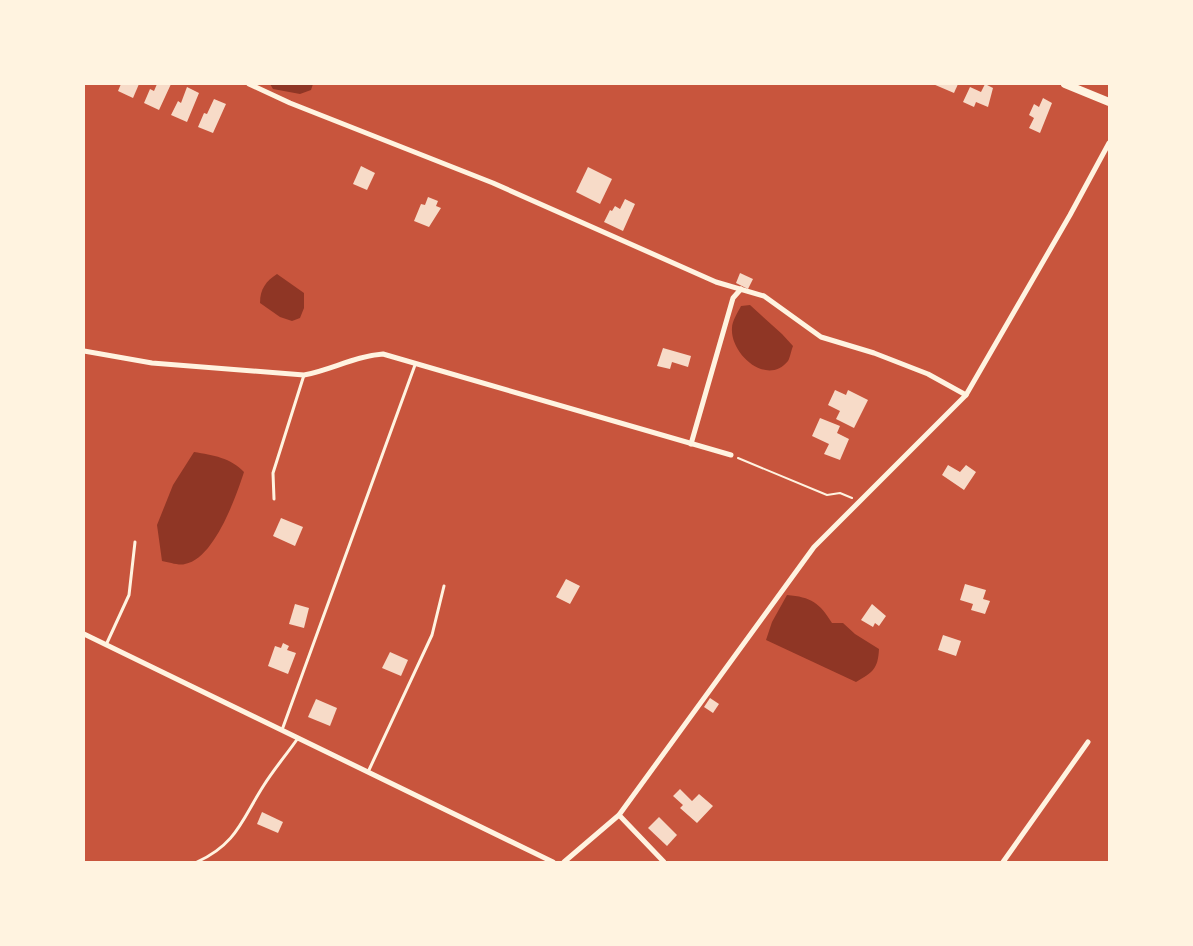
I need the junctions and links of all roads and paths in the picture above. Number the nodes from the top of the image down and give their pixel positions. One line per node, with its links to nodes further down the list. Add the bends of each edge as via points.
1 (249, 84): 5 (street, via 492,183 716,282)
2 (1065, 84): 3 (street)
3 (1109, 102)
4 (1109, 142): 9 (street)
5 (741, 289): 9 (street, via 764,296 821,337 928,374); 10 (street, via 733,298)
6 (84, 351): 8 (street, via 152,363)
7 (416, 364): 8 (street, via 383,354 367,355); 10 (street); 18 (lane)
8 (304, 375): 12 (lane, via 273,473)
9 (966, 395): 13 (street)
10 (691, 444): 11 (street)
11 (731, 455): 13 (path, via 827,494 840,493)
12 (274, 498)
13 (859, 501): 22 (street, via 814,547)
14 (134, 542): 17 (lane, via 129,594)
15 (444, 586): 21 (lane, via 432,635)
16 (84, 634): 17 (street)
17 (106, 645): 18 (street)
18 (282, 730): 19 (street)
19 (298, 738): 21 (street); 23 (lane, via 225,846)
20 (1088, 742): 27 (street)
21 (368, 772): 24 (street)
22 (619, 815): 25 (street); 26 (street)
23 (197, 862)
24 (553, 862)
25 (564, 862)
26 (664, 862)
27 (1003, 862)

